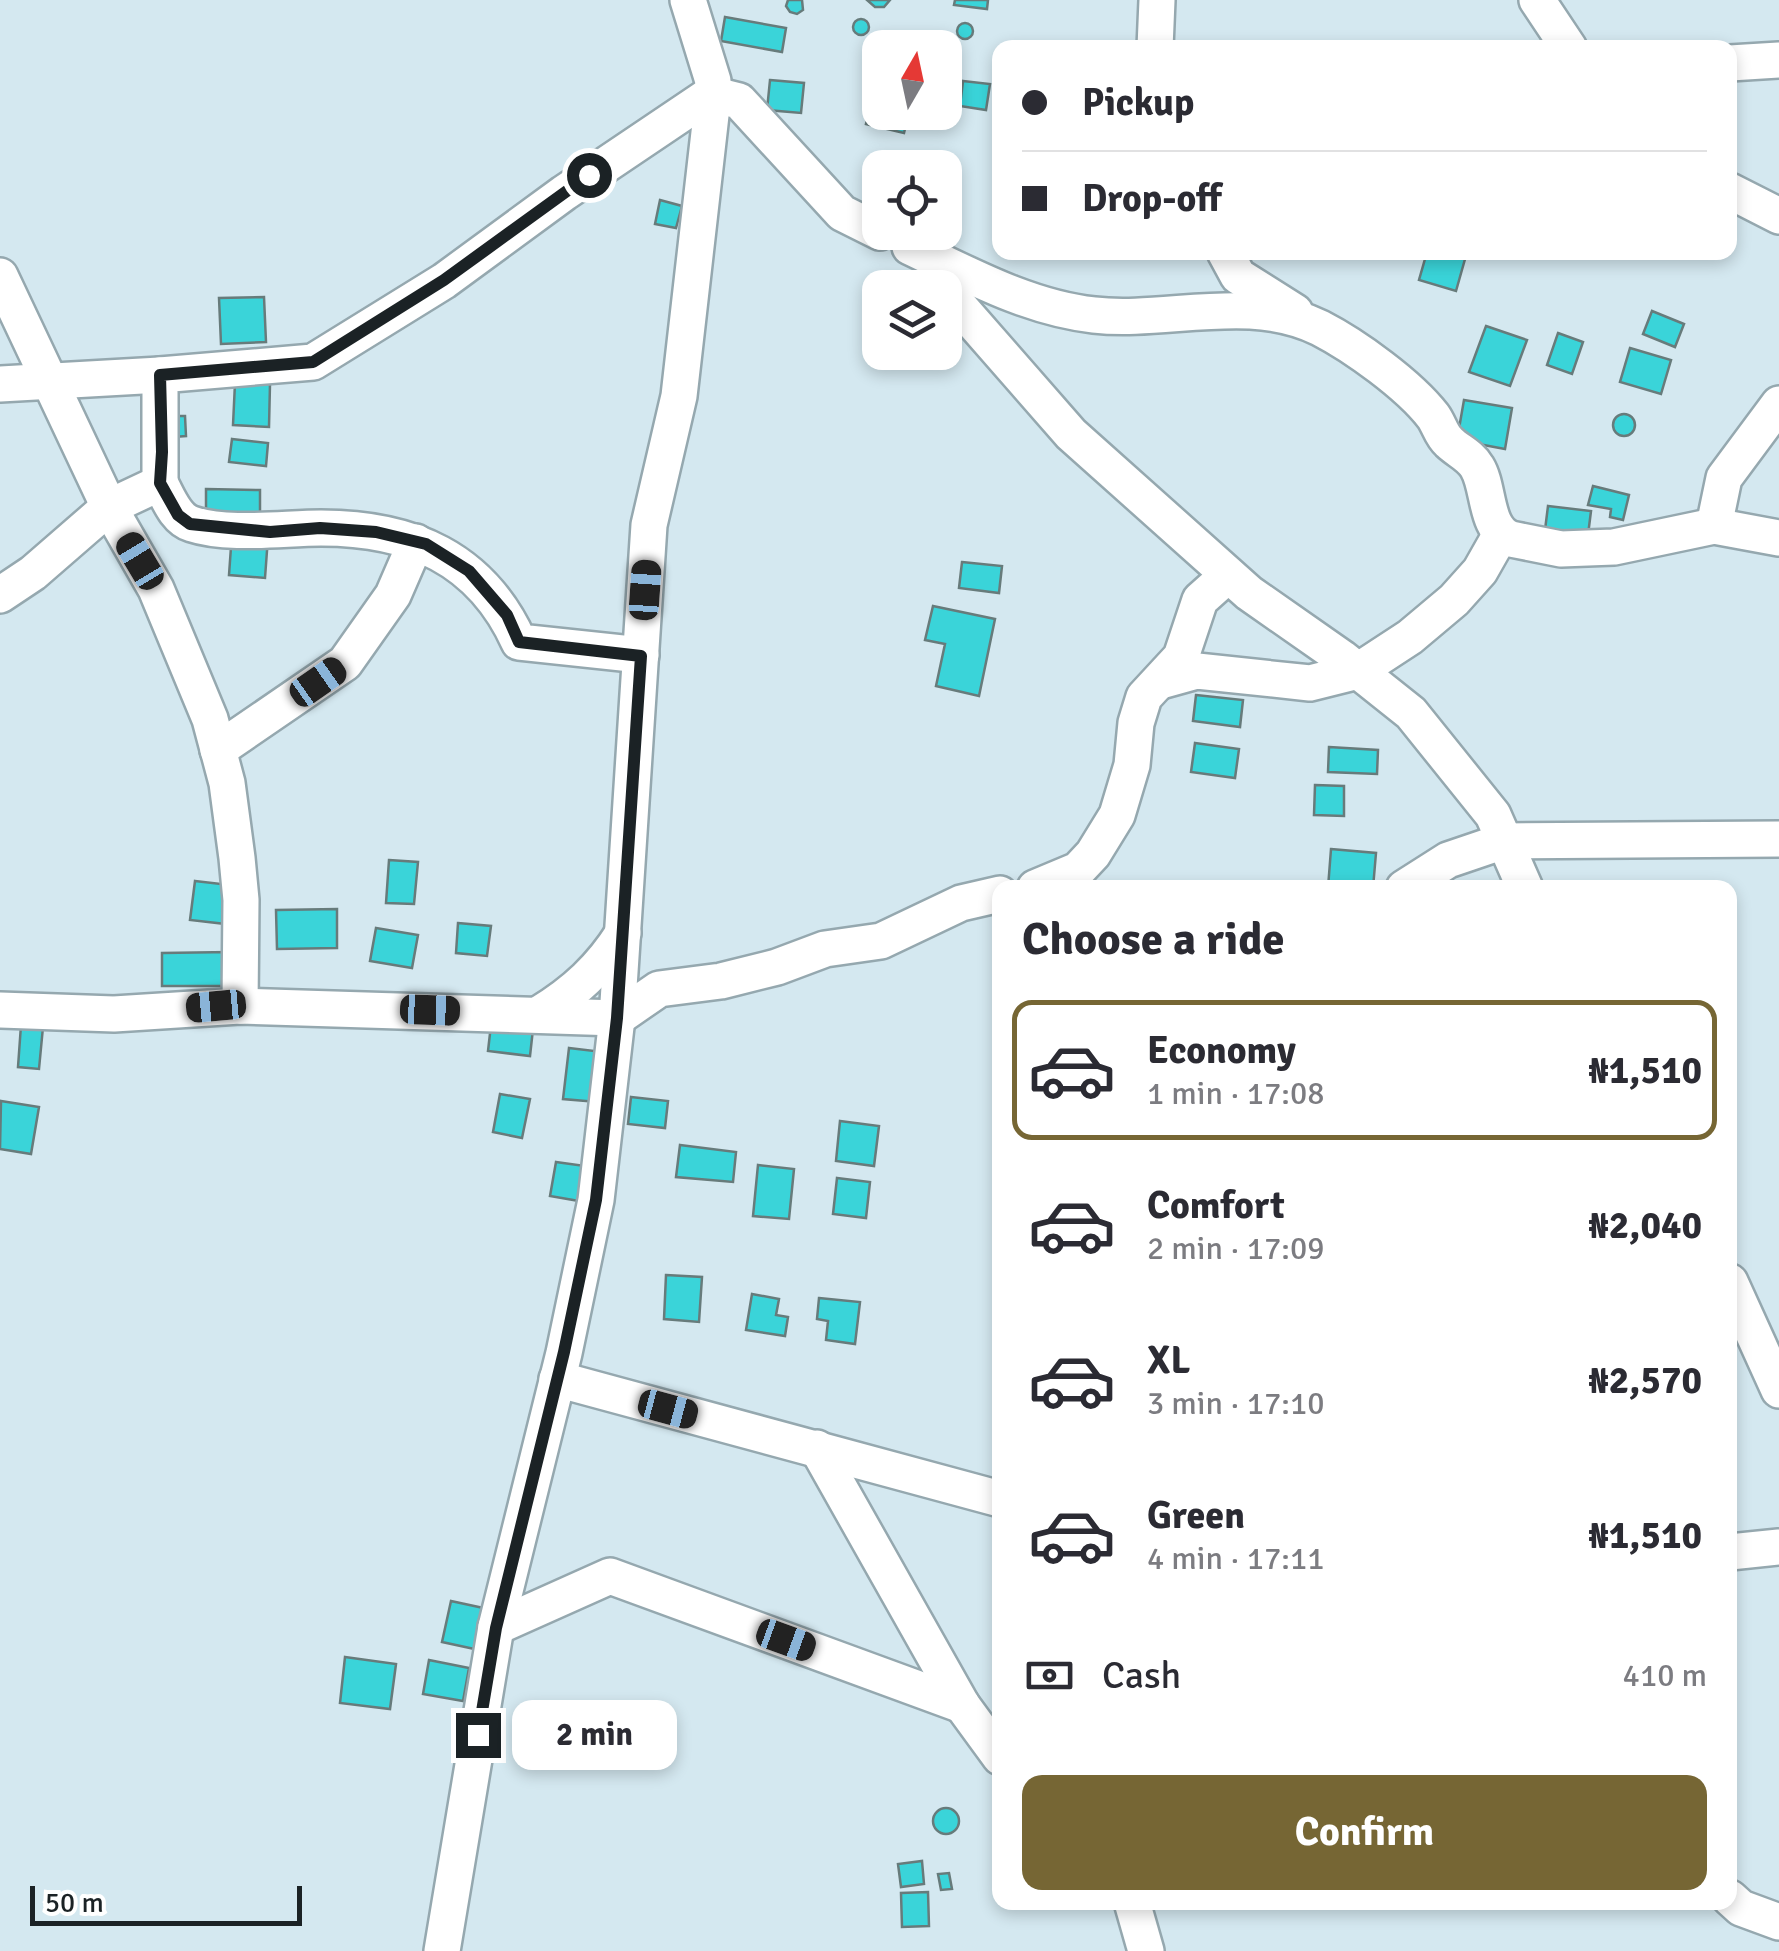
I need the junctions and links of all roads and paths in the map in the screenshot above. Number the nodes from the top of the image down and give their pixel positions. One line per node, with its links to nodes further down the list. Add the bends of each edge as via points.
1 (688, 0): 9 (street)
2 (716, 0): 9 (street)
3 (1157, 0): 5 (street)
4 (1538, 0): 6 (street)
5 (1155, 40)
6 (1564, 40)
7 (1779, 60): 8 (street)
8 (1737, 63)
9 (712, 87): 12 (street, via 739,101 842,213); 21 (street, via 444,280 313,362); 33 (street, via 678,396 649,525)
10 (1737, 194): 11 (street)
11 (1779, 216)
12 (862, 223)
13 (904, 250): 16 (street)
14 (917, 250): 19 (street, via 992,286 1097,316 1248,312)
15 (1229, 260): 19 (street, via 1238,276)
16 (924, 270)
17 (0, 276): 20 (street)
18 (962, 310): 31 (street, via 1071,434)
19 (1318, 328): 28 (street, via 1433,416 1446,440 1478,469)
20 (14, 333): 22 (street)
21 (160, 375): 22 (street); 25 (street)
22 (51, 380): 23 (street); 26 (street)
23 (0, 384)
24 (1779, 404): 27 (street, via 1724,478)
25 (160, 483): 26 (street); 30 (street, via 190,524 376,532)
26 (109, 507): 32 (street); 36 (street, via 156,588)
27 (1714, 526): 28 (street, via 1614,547 1561,549); 29 (street)
28 (1501, 534): 34 (street, via 1454,600)
29 (1779, 538)
30 (416, 542): 33 (street, via 469,571 507,615 519,642); 36 (street, via 394,595 345,663)
31 (1228, 575): 34 (street); 35 (street, via 1200,600 1181,656)
32 (0, 595)
33 (641, 656): 43 (street)
34 (1358, 671): 35 (street, via 1310,682 1197,671); 38 (street, via 1422,726 1493,815)
35 (1161, 681): 39 (street, via 1144,696 1117,815 1078,870)
36 (218, 750): 44 (street, via 241,900)
37 (1779, 839): 38 (street)
38 (1504, 840): 40 (street, via 1448,860); 41 (street)
39 (1054, 880)
40 (1417, 880)
41 (1521, 880)
42 (992, 896): 47 (street, via 960,903 881,941 721,981 659,988)
43 (623, 933): 46 (street, via 590,976); 47 (street)
44 (240, 1006): 45 (street, via 114,1014); 46 (street)
45 (0, 1010)
46 (539, 1014): 47 (street)
47 (617, 1018): 49 (street, via 596,1200)
48 (1737, 1297): 50 (street)
49 (557, 1379): 51 (street); 55 (street)
50 (1779, 1390)
51 (816, 1448): 52 (street); 56 (street)
52 (992, 1497)
53 (1779, 1547): 54 (street)
54 (1737, 1551)
55 (496, 1628): 56 (street, via 610,1576); 61 (street)
56 (962, 1705): 57 (street)
57 (992, 1747)
58 (1737, 1904): 60 (street)
59 (1134, 1910): 62 (street)
60 (1779, 1922)
61 (442, 1951)
62 (1146, 1951)

